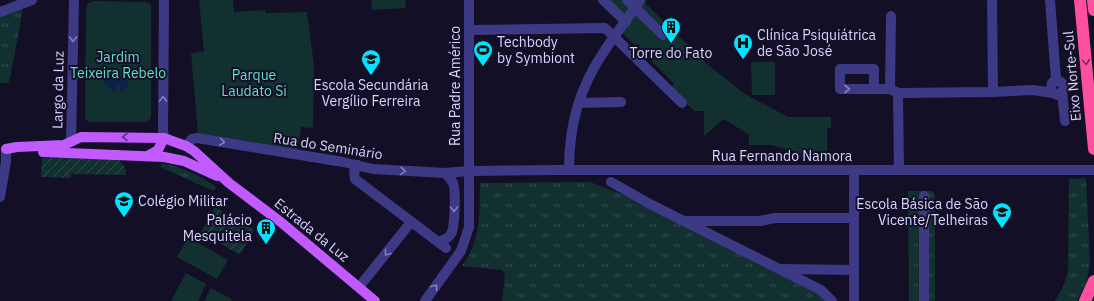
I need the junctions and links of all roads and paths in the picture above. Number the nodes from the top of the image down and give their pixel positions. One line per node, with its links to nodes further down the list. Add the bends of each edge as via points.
1 (32, 0): 13 (street)
2 (74, 0): 28 (street, Largo da Luz, one-way to 28)
3 (164, 0): 27 (street, one-way to 3)
4 (469, 0): 16 (street, Rua Padre Américo)
5 (603, 0): 15 (street)
6 (627, 0): 11 (street)
7 (992, 0): 22 (street)
8 (1050, 0): 19 (street)
9 (1080, 0): 31 (highway, Eixo Norte-Sul, one-way to 31)
10 (1093, 0): 12 (highway)
11 (638, 4): 15 (street); 17 (street)
12 (1094, 10)
13 (0, 12)
14 (891, 16): 21 (street)
15 (626, 22): 18 (street)
16 (469, 30): 18 (street, via 605,28); 39 (street, Rua Padre Américo)
17 (663, 35)
18 (615, 36): 24 (street, via 587,81); 25 (street)
19 (1056, 87): 22 (street); 26 (street)
20 (874, 89): 21 (street)
21 (894, 91): 22 (street); 37 (street)
22 (993, 92)
23 (621, 102): 24 (street)
24 (578, 103): 35 (street, via 570,134)
25 (682, 103)
26 (1065, 121)
27 (164, 138): 28 (main road, Largo da Luz, one-way to 28, via 81,137); 29 (main road, Estrada da Luz); 33 (main road, via 158,150)
28 (71, 142): 30 (main road, via 55,146); 32 (main road)
29 (186, 146): 34 (street, Rua do Seminário, one-way to 34, via 192,139 197,138); 43 (main road, Estrada da Luz)
30 (3, 149): 32 (main road); 46 (street, via 6,162)
31 (1094, 149)
32 (82, 154): 33 (main road)
33 (149, 155): 43 (main road, Estrada da Luz, via 184,161)
34 (361, 166): 41 (street, Rua do Seminário, one-way to 41); 49 (street, via 353,175 355,179)
35 (569, 170): 36 (street, Rua Fernando Namora); 40 (street, Rua Fernando Namora)
36 (854, 170): 37 (street, Rua Fernando Namora); 47 (street)
37 (899, 170): 38 (street, Rua Fernando Namora, via 1016,175)
38 (1094, 170)
39 (469, 171): 40 (street, Rua Fernando Namora); 41 (street, Rua do Seminário); 44 (street, Rua Padre Américo)
40 (497, 171): 44 (street, via 477,179)
41 (445, 173): 51 (street, one-way to 51, via 454,188 454,222 450,236)
42 (611, 182): 48 (street)
43 (229, 183): 56 (main road, Estrada da Luz)
44 (469, 194): 50 (street, Rua Padre Américo, via 469,227)
45 (924, 196): 61 (street)
46 (0, 197)
47 (853, 218): 48 (street); 53 (street)
48 (685, 221): 52 (street)
49 (411, 222): 51 (street); 56 (street, one-way to 56)
50 (464, 243): 51 (street, via 458,247); 54 (street, Rua Padre Américo)
51 (442, 245): 54 (street, via 448,257)
52 (778, 269): 53 (street); 59 (street, via 821,290)
53 (854, 270): 60 (street)
54 (446, 272): 58 (street, Rua Padre Américo, one-way to 54)
55 (1094, 281): 62 (highway)
56 (359, 287): 57 (main road, Estrada da Luz)
57 (375, 301)
58 (425, 301)
59 (832, 301)
60 (854, 301)
61 (924, 301)
62 (1085, 301)

